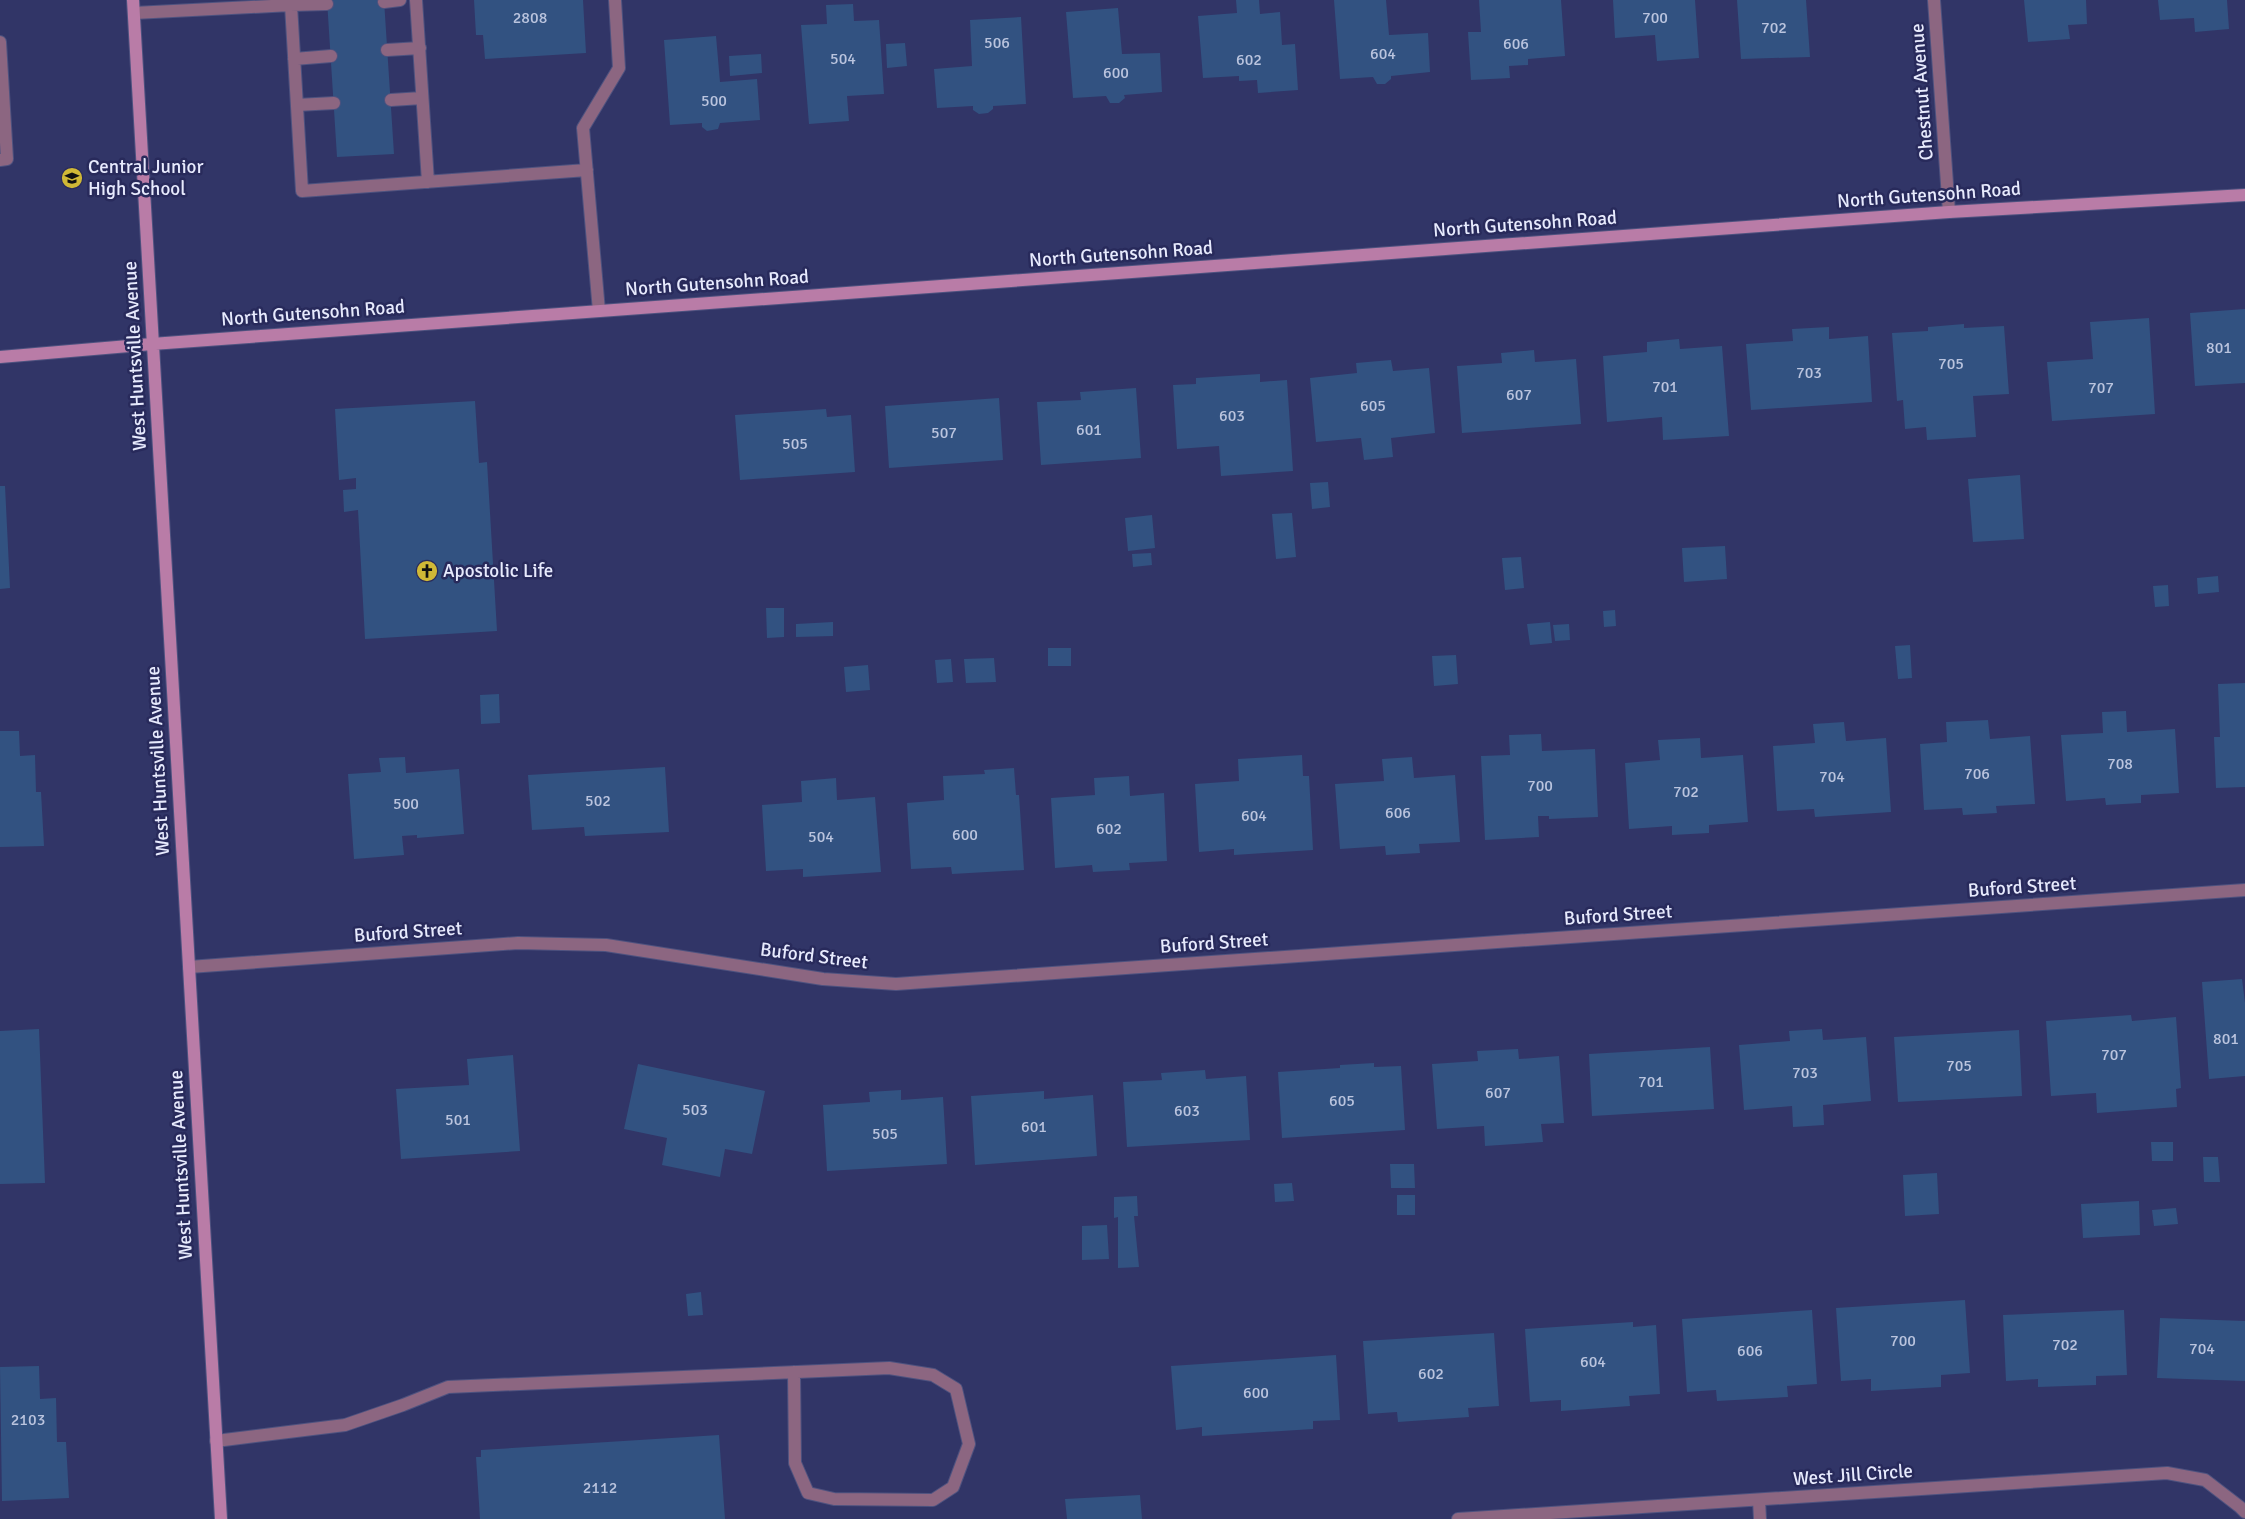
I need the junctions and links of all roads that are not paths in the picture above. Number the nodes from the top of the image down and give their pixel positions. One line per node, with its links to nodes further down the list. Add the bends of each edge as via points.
1 (133, 0): 9 (street, West Huntsville Avenue)
2 (400, 0): 6 (street)
3 (416, 0): 11 (street)
4 (614, 0): 20 (street, via 619,68 583,128)
5 (1934, 0): 23 (street, Chestnut Avenue)
6 (384, 2)
7 (291, 3): 8 (street); 9 (street); 14 (street)
8 (328, 4)
9 (134, 13): 25 (street, West Huntsville Avenue)
10 (0, 42): 19 (street, via 7,159)
11 (420, 48): 12 (street); 15 (street)
12 (387, 50)
13 (330, 56): 14 (street)
14 (294, 59): 18 (street)
15 (422, 98): 16 (street); 21 (street)
16 (391, 100)
17 (334, 103): 18 (street)
18 (297, 105): 21 (street, via 302,191)
19 (0, 160)
20 (587, 170): 21 (street); 24 (street)
21 (428, 182)
22 (2245, 195): 23 (street, North Gutensohn Road)
23 (1948, 212): 24 (street, North Gutensohn Road)
24 (599, 311): 25 (street, North Gutensohn Road)
25 (152, 344): 26 (street, North Gutensohn Road); 28 (street, West Huntsville Avenue)
26 (0, 357)
27 (2245, 890): 28 (street, Buford Street, via 896,984 823,979 596,944 518,943)
28 (189, 967): 30 (street, West Huntsville Avenue)
29 (794, 1372): 29 (street, via 889,1368 933,1375 956,1390 969,1444 953,1487 933,1500 834,1499 808,1493 795,1463); 30 (street, via 448,1387 345,1425)
30 (216, 1441): 33 (street, West Huntsville Avenue)
31 (1759, 1500): 32 (street, West Jill Circle, via 2167,1474 2205,1480); 34 (street, West Jill Circle); 35 (street)
32 (2243, 1509)
33 (221, 1519)
34 (1458, 1519)
35 (1760, 1519)

